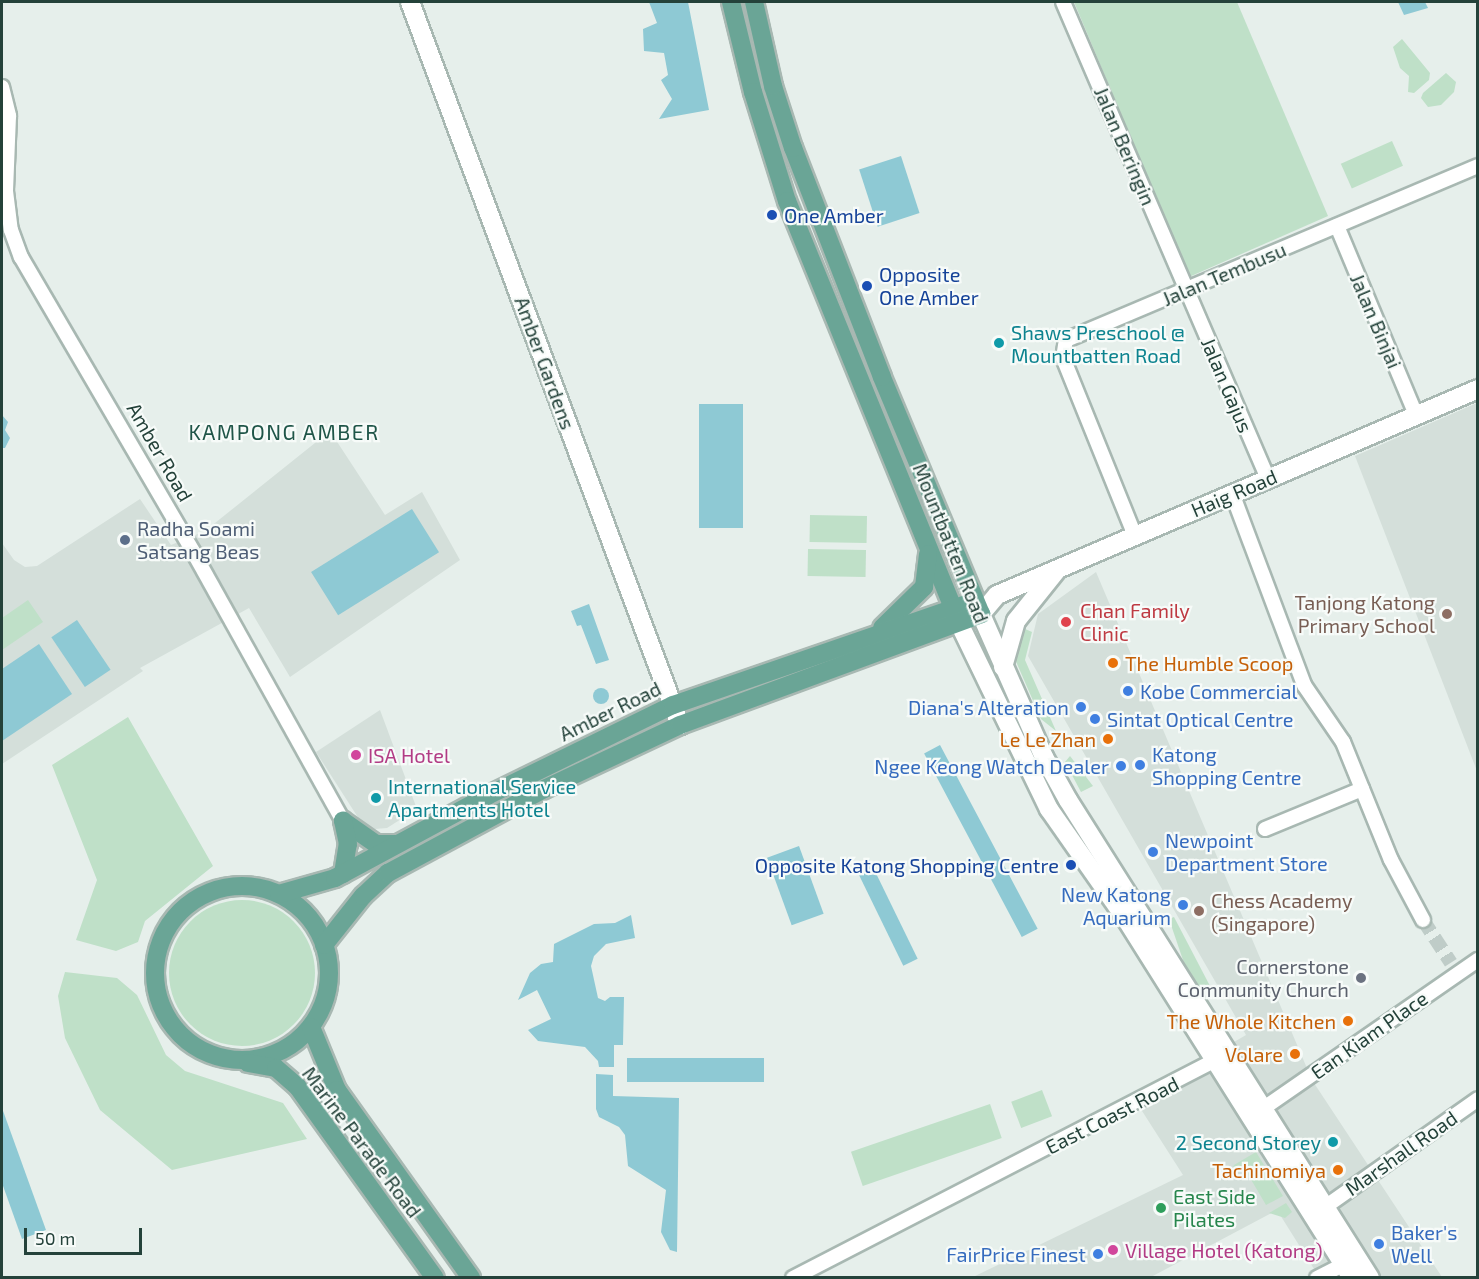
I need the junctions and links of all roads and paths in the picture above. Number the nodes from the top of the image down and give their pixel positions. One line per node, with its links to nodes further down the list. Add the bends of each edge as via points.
1 (410, 2): 20 (main road, Amber Gardens)
2 (731, 2): 14 (main road, Mountbatten Road, via 753,92 787,201)
3 (754, 2): 16 (main road, Mountbatten Road, via 773,86 793,148 882,377)
4 (1063, 2): 8 (street, Jalan Beringin)
5 (2, 87): 23 (street, Amber Road, via 9,116 6,191 10,230 21,257 196,557)
6 (1478, 166): 7 (street, Jalan Tembusu)
7 (1336, 226): 8 (street, Jalan Tembusu); 10 (street, Jalan Binjai)
8 (1187, 291): 11 (street, Jalan Gajus); 13 (street, Jalan Tembusu, via 1070,337 1063,345 1063,358)
9 (1478, 389): 10 (main road, Haig Road)
10 (1416, 415): 11 (main road, Haig Road)
11 (1268, 478): 12 (main road, Haig Road)
12 (1232, 493): 13 (main road, Haig Road); 22 (street, via 1304,685 1343,742)
13 (1135, 536): 15 (main road, Haig Road)
14 (928, 543): 17 (main road, Mountbatten Road); 18 (main road, via 924,587)
15 (1059, 568): 16 (main road, Haig Road); 19 (main road, via 1016,621)
16 (982, 605): 17 (main road, Amber Road); 19 (main road, Mountbatten Road)
17 (956, 616): 18 (main road, Amber Road); 21 (main road, Amber Road); 32 (main road, Mountbatten Road, via 1026,770 1049,809)
18 (878, 631): 20 (main road, Amber Road)
19 (1004, 667): 32 (main road, Mountbatten Road, via 1068,800)
20 (673, 705): 21 (main road, Amber Gardens); 25 (main road, Amber Road, via 487,796)
21 (680, 725): 29 (main road, Amber Road, via 428,848 388,873 363,896)
22 (1362, 789): 24 (street); 28 (street, via 1391,860)
23 (343, 821): 25 (main road, via 376,844); 26 (main road, via 348,844)
24 (1265, 829)
25 (401, 844): 26 (main road, Amber Road)
26 (343, 874): 27 (main road, Amber Road, via 322,885)
27 (279, 894): 29 (main road, Amber Road, via 314,924); 33 (main road, Amber Road, via 236,886 211,891 188,904 170,923 159,947 158,999 170,1022 187,1042)
28 (1423, 920)
29 (324, 945): 31 (main road, Amber Road, via 329,973 326,992)
30 (1478, 960): 35 (street, Ean Kiam Place, via 1454,968)
31 (311, 1027): 33 (main road, Amber Road, via 290,1046 272,1054); 39 (main road, Marine Parade Road, via 337,1090)
32 (1222, 1059): 35 (main road); 37 (main road); 40 (street, East Coast Road)
33 (235, 1060): 38 (main road, Marine Parade Road, via 276,1068 297,1086)
34 (1478, 1099): 36 (street, Marshall Road)
35 (1261, 1110): 36 (main road)
36 (1325, 1207): 42 (main road)
37 (1347, 1273): 41 (street)
38 (435, 1278)
39 (471, 1278)
40 (793, 1278)
41 (1317, 1278)
42 (1370, 1278)

